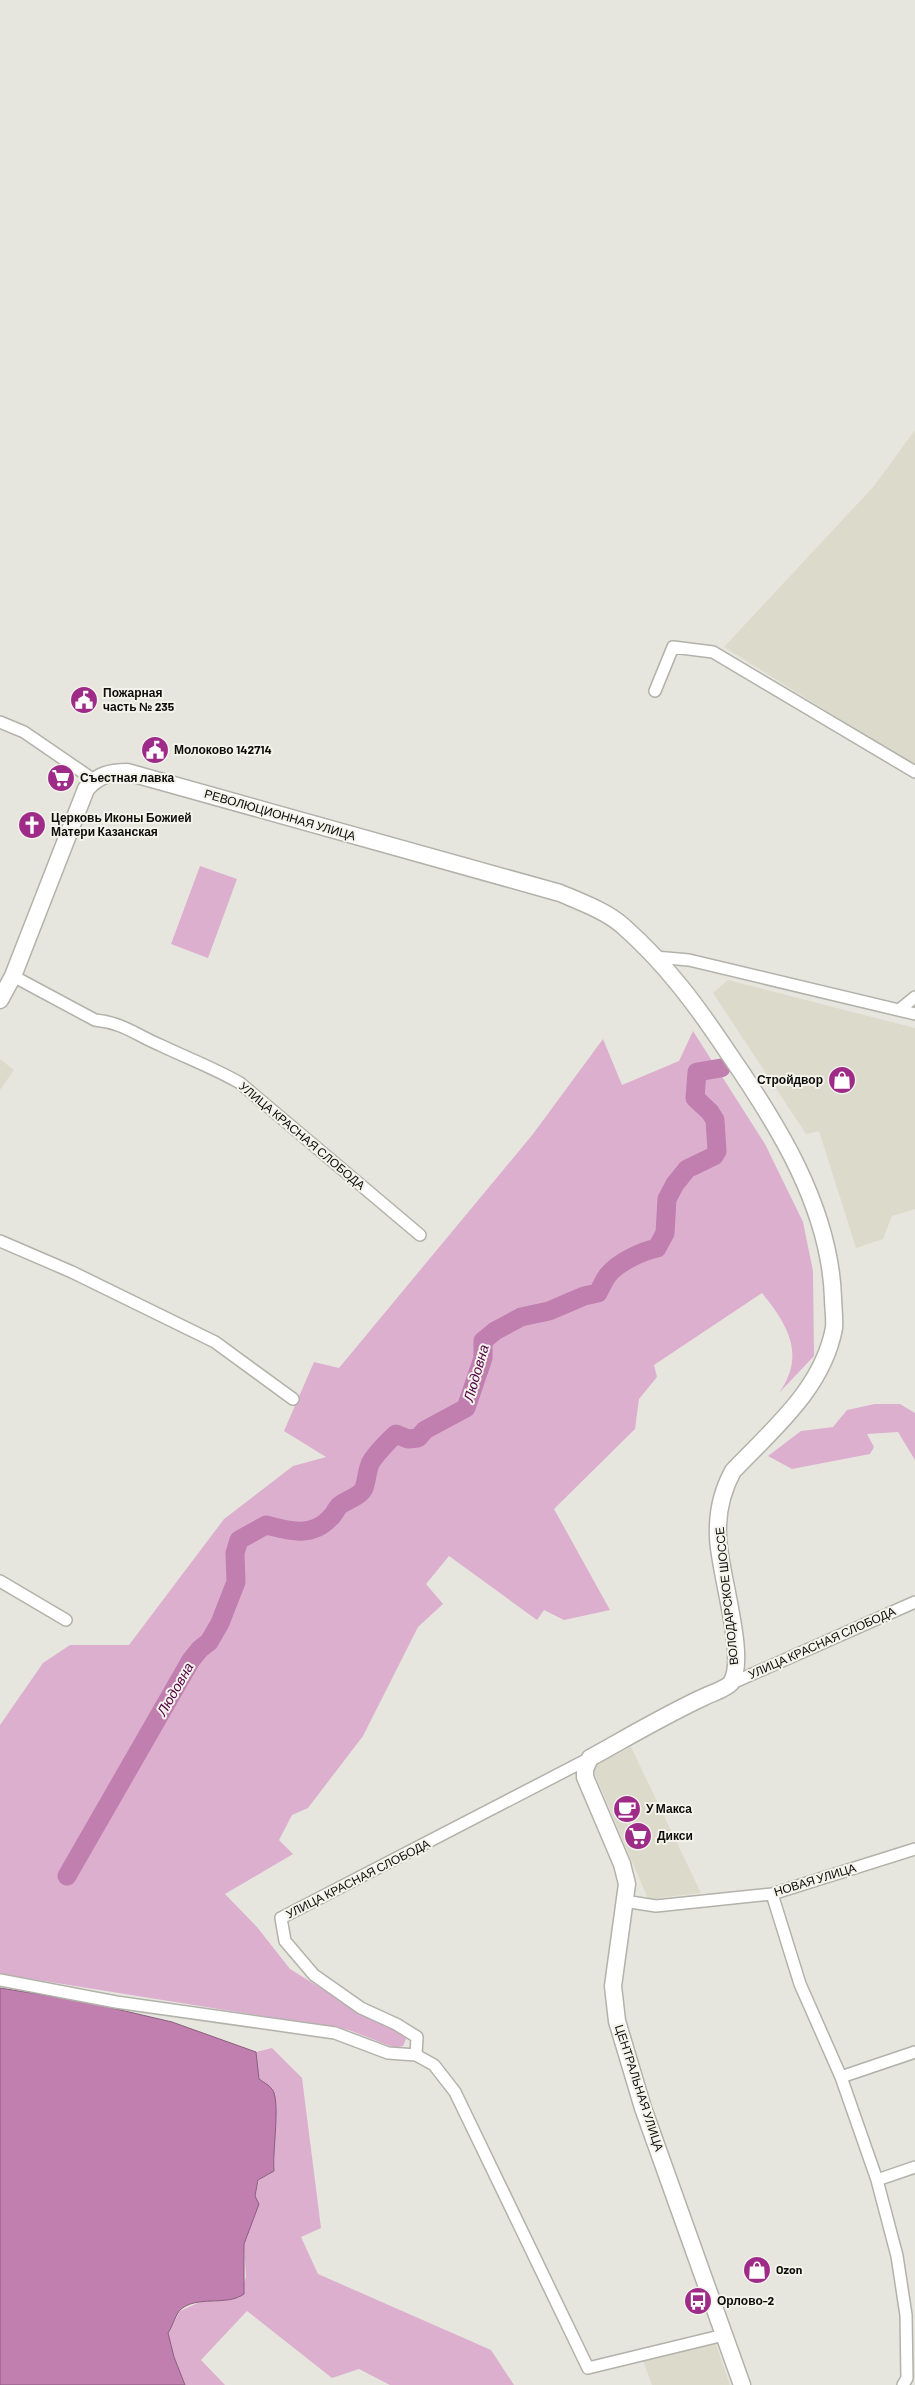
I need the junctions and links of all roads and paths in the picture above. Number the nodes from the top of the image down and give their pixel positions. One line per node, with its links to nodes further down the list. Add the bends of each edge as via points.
1 (655, 691): 3 (street, via 673,647 713,652)
2 (0, 722): 4 (street, via 24,732)
3 (915, 772)
4 (94, 780): 5 (main road, РЕВОЛЮЦИОННАЯ УЛИЦА, via 103,774 127,772 560,893 622,925); 6 (main road, via 78,808)
5 (655, 957): 9 (street, via 689,960); 17 (main road, ВОЛОДАРСКОЕ ШОССЕ, via 677,980 706,1020 758,1096 781,1137 821,1230 833,1291 834,1327 825,1357 808,1391 733,1471 725,1485 718,1538 734,1636 736,1664)
6 (13, 976): 8 (main road); 11 (street, УЛИЦА КРАСНАЯ СЛОБОДА, via 95,1020 133,1030 240,1083)
7 (915, 997): 9 (street)
8 (0, 1000)
9 (899, 1010): 10 (street)
10 (915, 1014)
11 (420, 1235)
12 (0, 1241): 13 (street, via 72,1272 215,1342)
13 (293, 1399)
14 (0, 1581): 16 (street)
15 (915, 1602): 17 (street, УЛИЦА КРАСНАЯ СЛОБОДА)
16 (66, 1620)
17 (730, 1684): 18 (main road)
18 (590, 1758): 21 (main road, ЦЕНТРАЛЬНАЯ УЛИЦА, via 585,1777 622,1864 626,1884); 24 (street, УЛИЦА КРАСНАЯ СЛОБОДА, via 281,1918 285,1941 314,1975 361,2008 417,2037)
19 (915, 1849): 20 (street, НОВАЯ УЛИЦА)
20 (772, 1894): 21 (street, НОВАЯ УЛИЦА, via 656,1906); 25 (street, via 800,1984)
21 (624, 1901): 28 (main road, ЦЕНТРАЛЬНАЯ УЛИЦА, via 613,1986 617,2021 643,2108)
22 (0, 1980): 24 (street, via 116,2002 335,2033 388,2053)
23 (915, 2052): 25 (street)
24 (416, 2055): 28 (street, via 434,2065 455,2092 588,2368)
25 (841, 2077): 27 (street)
26 (915, 2167): 27 (street)
27 (877, 2180): 30 (street, via 897,2256 906,2315 907,2378)
28 (724, 2335): 29 (main road, ЦЕНТРАЛЬНАЯ УЛИЦА)
29 (742, 2385)
30 (903, 2385)

